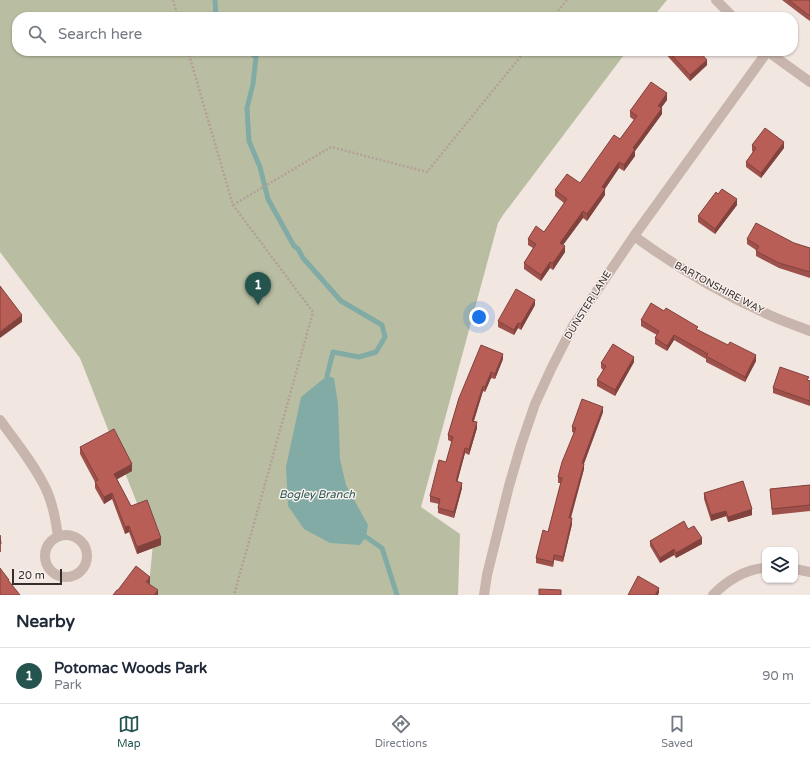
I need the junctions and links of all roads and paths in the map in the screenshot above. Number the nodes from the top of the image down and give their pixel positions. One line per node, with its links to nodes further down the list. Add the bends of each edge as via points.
1 (173, 0): 4 (path)
2 (566, 0): 5 (path)
3 (716, 0): 6 (street)
4 (177, 12)
5 (557, 12)
6 (727, 12)
7 (189, 56): 12 (path)
8 (521, 56): 12 (path, via 427,172 331,147)
9 (763, 56): 13 (street, DUNSTER LANE)
10 (774, 56): 11 (street)
11 (810, 82)
12 (233, 205): 20 (path, via 313,312)
13 (634, 236): 14 (street, BARTONSHIRE WAY, via 728,295); 21 (street, DUNSTER LANE, via 573,326 535,404 509,486)
14 (810, 331)
15 (0, 420): 16 (street, via 32,464 46,490)
16 (58, 537): 16 (street, via 47,546 45,560 48,567 59,576 66,577 80,572 86,559 83,545 72,536)
17 (762, 568): 22 (street, via 742,574 726,583)
18 (798, 570): 19 (street)
19 (810, 572)
20 (234, 595)
21 (484, 595)
22 (713, 595)

